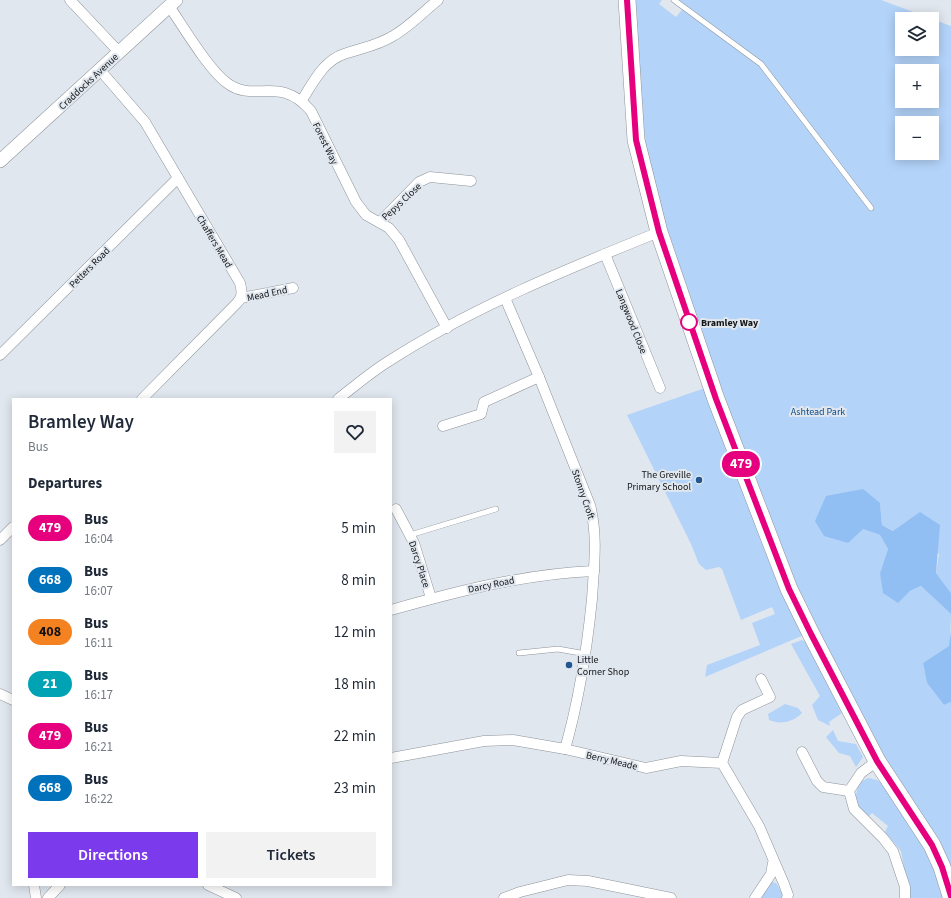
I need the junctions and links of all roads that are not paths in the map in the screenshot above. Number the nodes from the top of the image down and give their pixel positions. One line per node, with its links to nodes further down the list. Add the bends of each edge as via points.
1 (70, 0): 6 (street)
2 (438, 0): 8 (street, via 394,36 374,47 343,54 333,60 319,72)
3 (627, 0): 14 (highway, via 636,140)
4 (674, 0): 12 (lane, via 761,64)
5 (172, 3): 6 (street, Craddocks Avenue); 8 (street, Forest Way, via 212,67 226,83 243,91 285,91)
6 (119, 52): 7 (street, Craddocks Avenue)
7 (100, 70): 9 (street, Craddocks Avenue); 10 (street, Chaffers Mead, via 145,122)
8 (302, 100): 13 (street, Forest Way, via 311,110 356,202 366,215)
9 (0, 161)
10 (178, 178): 17 (street, Chaffers Mead, via 240,283); 20 (street, Petters Road)
11 (471, 181): 13 (street, Pepys Close, via 430,177 419,182)
12 (871, 208)
13 (380, 222): 19 (street, Forest Way, via 399,240)
14 (659, 232): 15 (street); 42 (highway, via 716,399 789,589)
15 (605, 254): 18 (street); 22 (street, Langwood Close)
16 (293, 288): 17 (street, Mead End)
17 (242, 298): 23 (street)
18 (505, 298): 19 (street); 21 (street, Stonny Croft)
19 (447, 328): 24 (street, via 388,361)
20 (0, 355)
21 (539, 377): 25 (street, via 484,402 481,414); 31 (street, Stonny Croft, via 590,505 596,535)
22 (660, 388)
23 (143, 398)
24 (339, 398)
25 (443, 426)
26 (396, 509): 29 (street, Darcy Place)
27 (496, 509): 29 (lane)
28 (12, 528): 30 (street)
29 (410, 535): 32 (street, Darcy Place)
30 (0, 540)
31 (594, 571): 32 (street, Darcy Road, via 527,577); 35 (street, Stonny Croft)
32 (431, 598): 33 (street, Darcy Road)
33 (392, 610)
34 (519, 653): 35 (lane, via 558,649)
35 (586, 654): 39 (street, Stonny Croft)
36 (761, 679): 43 (street, via 770,698 742,710 737,717)
37 (0, 694): 38 (street)
38 (12, 700)
39 (566, 749): 41 (street, Berry Meade, via 512,740 484,741); 43 (street, Berry Meade, via 646,768 681,761)
40 (802, 752): 44 (street, via 817,781 823,787)
41 (392, 758)
42 (877, 761): 44 (street, via 861,773); 50 (highway, via 932,845)
43 (722, 763): 45 (street, via 759,826)
44 (849, 791): 58 (street, via 854,809 893,851 905,887)
45 (774, 863): 56 (street, via 771,874); 57 (street, via 784,884)
46 (34, 886): 51 (street)
47 (59, 886): 52 (street)
48 (210, 886): 53 (street)
49 (535, 894): 54 (street, via 520,892); 55 (street, via 557,882 588,881)
50 (951, 896)
51 (36, 898)
52 (48, 898)
53 (236, 898)
54 (504, 898)
55 (671, 898)
56 (754, 898)
57 (787, 898)
58 (905, 898)

